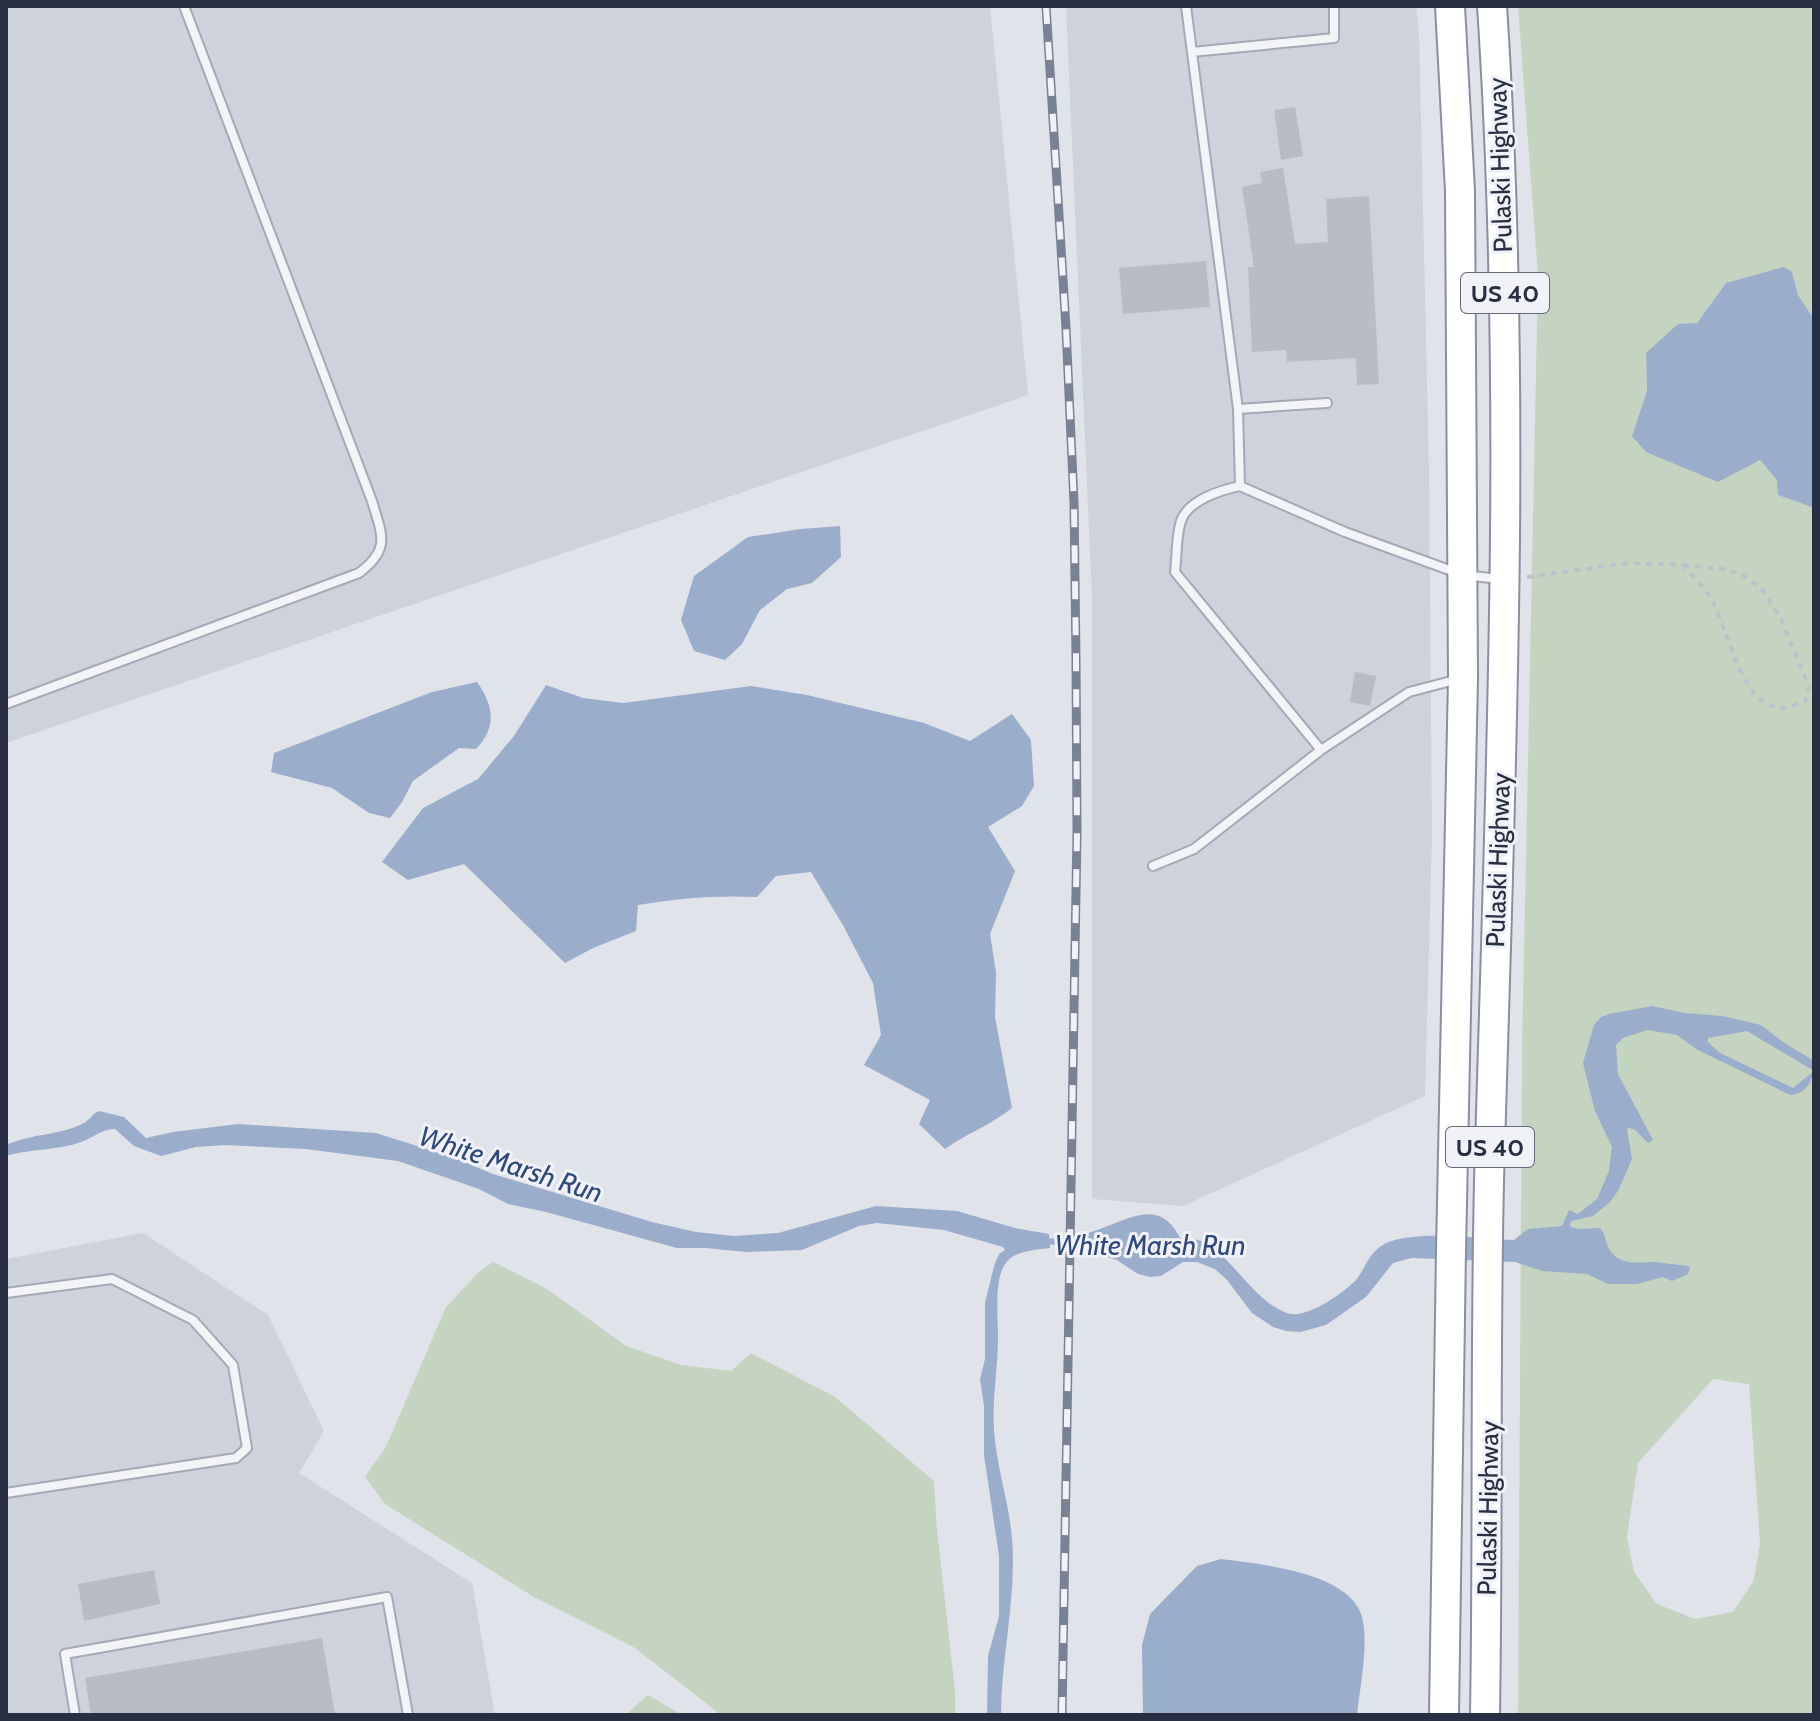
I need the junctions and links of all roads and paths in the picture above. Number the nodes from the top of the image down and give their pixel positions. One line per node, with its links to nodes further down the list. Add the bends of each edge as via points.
1 (184, 6): 16 (lane, via 372,501 383,538 381,551 359,573)
2 (1186, 6): 6 (lane)
3 (1334, 6): 6 (lane, via 1334,38)
4 (1450, 6): 11 (highway, Pulaski Highway / US 40, via 1460,191)
5 (1492, 6): 12 (highway, Pulaski Highway / US 40, via 1506,328)
6 (1192, 52): 8 (lane)
7 (1327, 403): 8 (lane)
8 (1238, 409): 9 (lane)
9 (1240, 486): 11 (lane); 17 (lane, via 1206,497 1181,518 1175,572)
10 (1683, 565): 12 (path, via 1628,563); 14 (path, via 1741,574 1761,588 1781,619); 14 (path, via 1711,597 1744,681 1758,698 1784,708 1806,700)
11 (1463, 575): 12 (lane); 13 (highway, Pulaski Highway / US 40)
12 (1505, 579): 24 (highway, Pulaski Highway / US 40, via 1489,1190)
13 (1463, 678): 17 (lane, via 1409,692); 23 (highway, Pulaski Highway / US 40)
14 (1809, 687): 15 (path)
15 (1814, 692)
16 (6, 704)
17 (1321, 750): 18 (lane, via 1194,849)
18 (1153, 866)
19 (6, 1293): 20 (lane, via 112,1279 193,1320 233,1365 247,1448 236,1458)
20 (6, 1491)
21 (75, 1715): 22 (lane, via 65,1654 387,1597)
22 (408, 1715)
23 (1444, 1715)
24 (1485, 1715)

